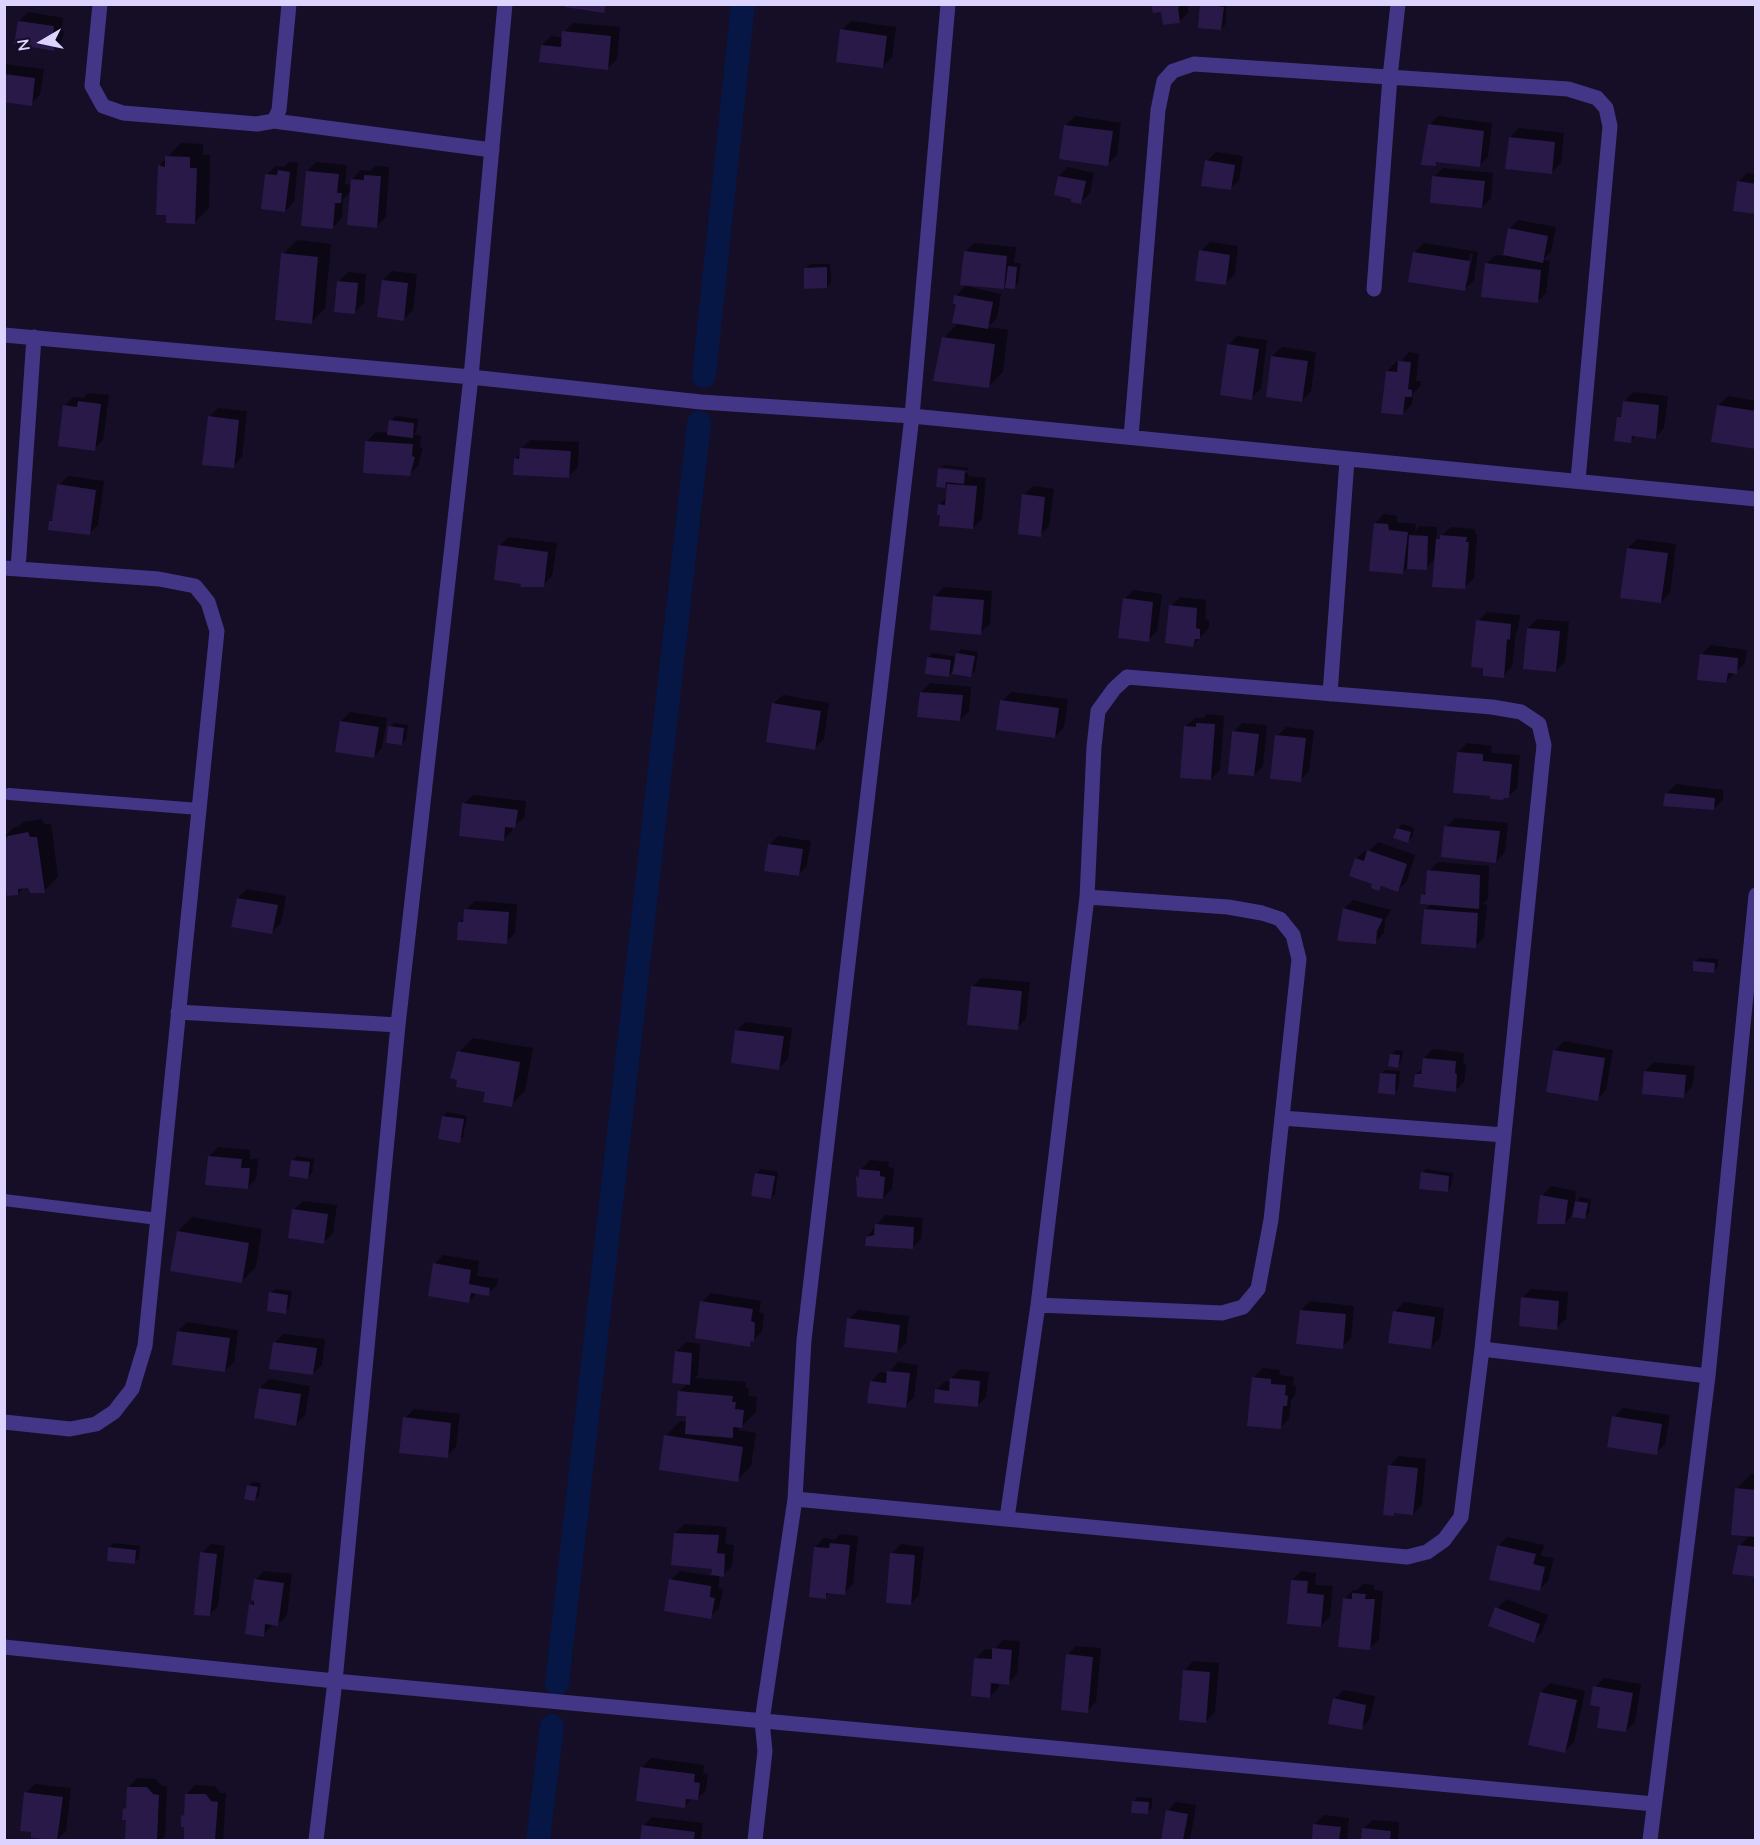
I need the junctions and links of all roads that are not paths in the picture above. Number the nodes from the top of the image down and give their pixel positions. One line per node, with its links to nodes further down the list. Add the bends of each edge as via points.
1 (100, 4): 7 (street, via 92,86 103,106 123,113 258,124)
2 (289, 4): 7 (street, via 279,110)
3 (505, 4): 8 (street)
4 (948, 4): 13 (street)
5 (1398, 4): 6 (street)
6 (1390, 77): 9 (street); 14 (street, via 1194,64 1173,71 1164,81 1158,110); 16 (street, via 1568,89 1597,98 1606,108 1610,126)
7 (274, 121): 8 (street)
8 (492, 150): 12 (street)
9 (1374, 289)
10 (4, 335): 11 (street)
11 (34, 337): 12 (street); 18 (street)
12 (471, 377): 13 (street, via 700,402); 25 (street)
13 (912, 416): 14 (street); 34 (street, via 804,1340)
14 (1131, 437): 15 (street)
15 (1347, 460): 16 (street); 19 (street)
16 (1578, 480): 17 (street)
17 (1755, 499)
18 (11, 568): 21 (street, via 159,579 195,586 208,602 217,631)
19 (1329, 694): 23 (street, via 1127,677 1098,711); 27 (street, via 1492,707 1521,712 1539,724 1544,745)
20 (9, 794): 21 (lane)
21 (199, 810): 24 (street)
22 (1755, 895): 32 (street)
23 (1087, 897): 26 (street, via 1228,908 1280,919 1293,935 1299,959); 30 (street)
24 (178, 1012): 25 (street); 29 (street)
25 (398, 1025): 37 (street)
26 (1282, 1118): 27 (street); 30 (street, via 1271,1221 1258,1289 1243,1307 1222,1313)
27 (1504, 1135): 31 (street)
28 (4, 1200): 29 (lane)
29 (158, 1219): 33 (street, via 145,1346 132,1389 114,1412 96,1424 70,1429)
30 (1038, 1305): 35 (street)
31 (1482, 1349): 32 (street); 35 (street, via 1461,1517 1443,1540 1427,1552 1407,1557)
32 (1708, 1376): 39 (street)
33 (4, 1422)
34 (795, 1499): 35 (street); 38 (street)
35 (1007, 1518)
36 (4, 1647): 37 (street)
37 (335, 1681): 38 (street); 40 (street)
38 (762, 1721): 39 (street); 41 (street, via 765,1751)
39 (1654, 1804): 42 (street)
40 (316, 1840)
41 (754, 1840)
42 (1650, 1840)

